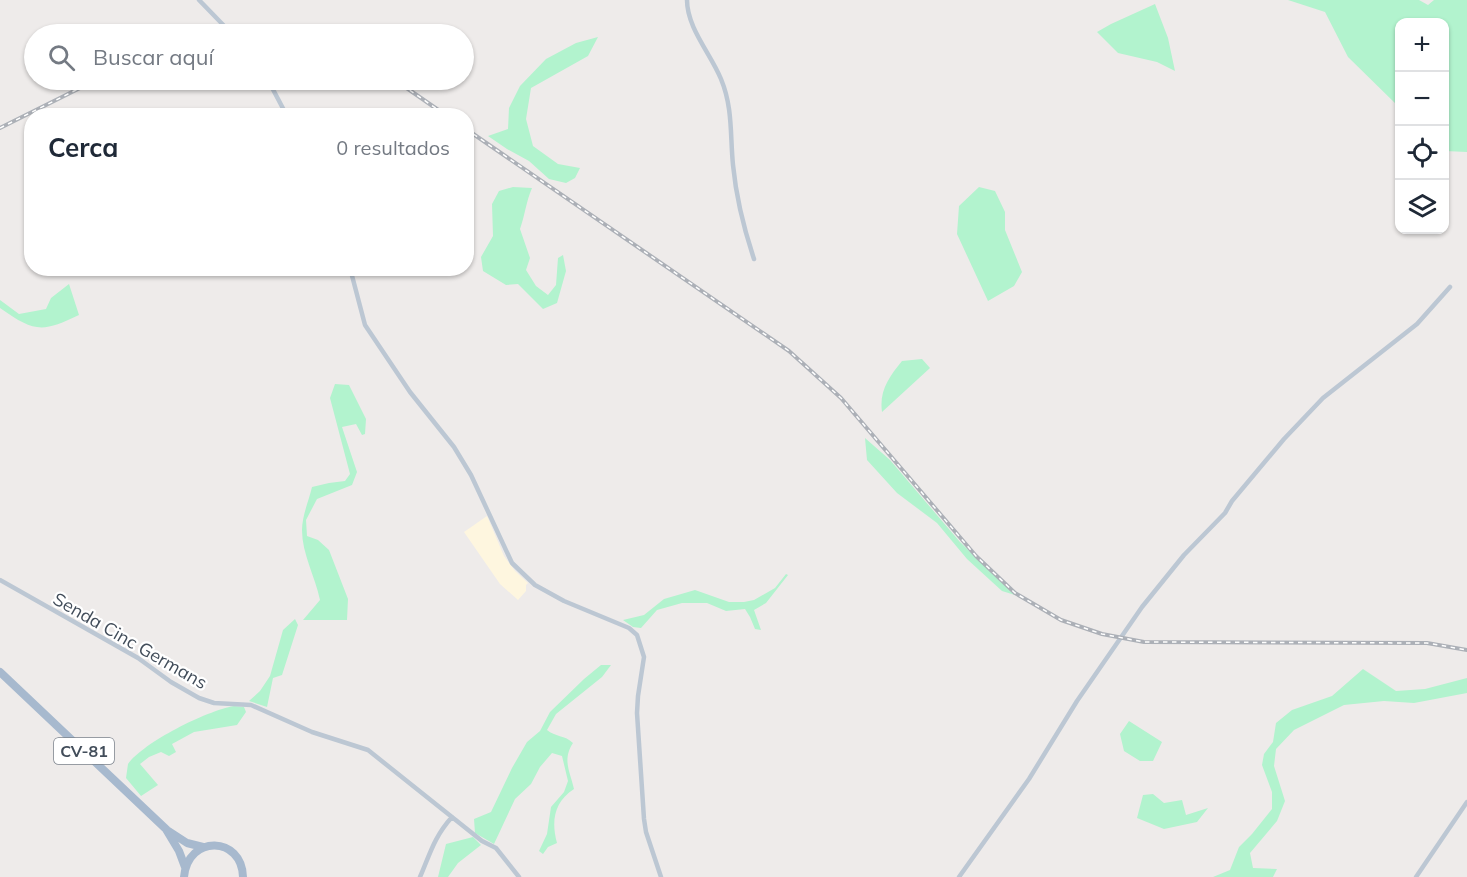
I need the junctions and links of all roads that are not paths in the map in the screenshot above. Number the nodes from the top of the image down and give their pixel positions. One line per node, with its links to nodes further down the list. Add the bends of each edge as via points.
1 (199, 0): 3 (street)
2 (687, 0): 6 (street, via 690,17 727,97 734,179)
3 (222, 24)
4 (273, 90): 5 (street)
5 (283, 108)
6 (754, 259)
7 (352, 276): 20 (street, via 365,325 410,392 454,447 512,563 535,585 629,628 637,636 644,657 637,713 644,819)
8 (1450, 287): 21 (street, via 1417,324 1323,398 1184,555 1142,607)
9 (0, 580): 12 (street, Senda Cinc Germans, via 138,658 199,698 255,706 316,734 368,750)
10 (0, 672): 13 (main road, CV-81)
11 (1467, 802): 22 (street)
12 (453, 818): 18 (street, via 433,844); 19 (street, Senda Cinc Germans, via 496,848)
13 (167, 830): 14 (main road, CV-81, via 187,843); 15 (main road, CV-81)
14 (203, 847): 15 (main road); 16 (main road, CV-81, via 230,850 242,865)
15 (185, 867): 17 (main road)
16 (244, 876)
17 (184, 877)
18 (420, 877)
19 (519, 877)
20 (661, 877)
21 (959, 877)
22 (1416, 877)

